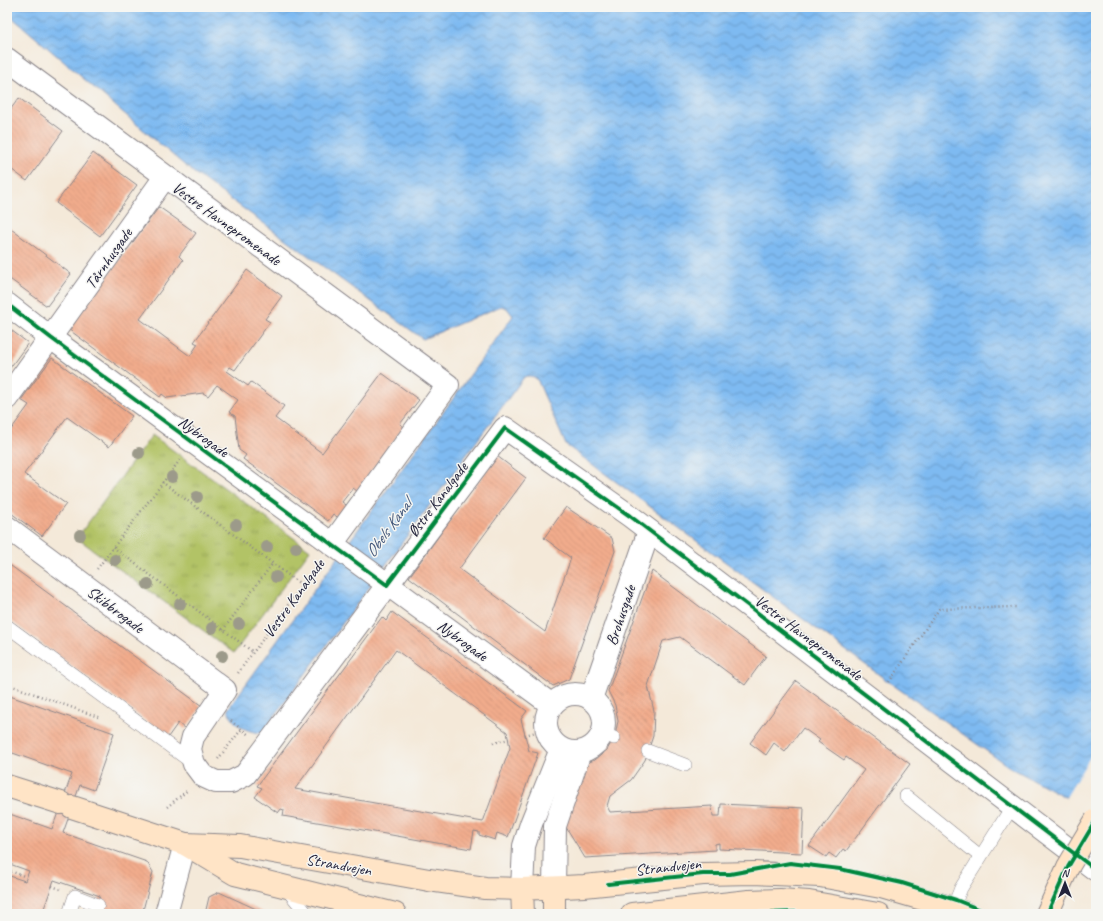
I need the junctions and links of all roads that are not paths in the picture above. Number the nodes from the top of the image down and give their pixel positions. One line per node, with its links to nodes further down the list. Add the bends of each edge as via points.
1 (7, 60): 2 (street, Vestre Havnepromenade)
2 (165, 177): 4 (street, Tårnhusgade); 5 (street, Vestre Havnepromenade)
3 (7, 304): 4 (street, Nybrogade)
4 (51, 338): 6 (street, Tårnhusgade); 10 (street, Nybrogade)
5 (448, 385): 10 (street, Vestre Kanalgade)
6 (7, 398)
7 (505, 428): 9 (street, Vestre Havnepromenade); 11 (street, Østre Kanalgade)
8 (7, 527): 19 (street, Skibbrogade, via 85,585 221,696 193,737 190,749)
9 (649, 531): 14 (street, Brohusgade); 22 (street, Vestre Havnepromenade)
10 (336, 547): 11 (street, Nybrogade)
11 (385, 583): 15 (street, Nybrogade); 19 (street, Østre Kanalgade, via 244,775 231,782 216,782)
12 (607, 623): 14 (lane)
13 (7, 626): 19 (lane)
14 (586, 697): 15 (street, via 571,694); 16 (street, via 598,705 608,736 589,748)
15 (552, 705): 16 (street, via 546,719 548,735 554,743)
16 (570, 750): 28 (street, via 555,826); 29 (street, via 531,824 524,846)
17 (648, 751): 18 (lane)
18 (685, 765)
19 (199, 770)
20 (7, 786): 24 (street, Strandvejen)
21 (906, 796): 25 (lane)
22 (1012, 807): 25 (lane); 26 (street, Vestre Havnepromenade)
23 (1096, 820): 40 (street, bridge, via 1068,867)
24 (185, 844): 27 (street, Strandvejen, via 234,874); 29 (street, Strandvejen, via 240,846 429,880 484,888); 33 (street)
25 (980, 856): 31 (lane, via 961,888)
26 (1096, 870)
27 (285, 887): 34 (lane); 35 (street, Strandvejen)
28 (554, 888): 29 (street, Strandvejen); 31 (street, Strandvejen, via 703,874 820,876 881,887); 37 (street)
29 (522, 889): 36 (street)
30 (98, 905): 32 (lane, via 75,896)
31 (960, 911)
32 (68, 914)
33 (166, 914)
34 (307, 914)
35 (395, 914)
36 (523, 914)
37 (554, 914)
38 (636, 914): 39 (street, via 749,901 780,900 809,902)
39 (878, 914)
40 (1046, 914)

